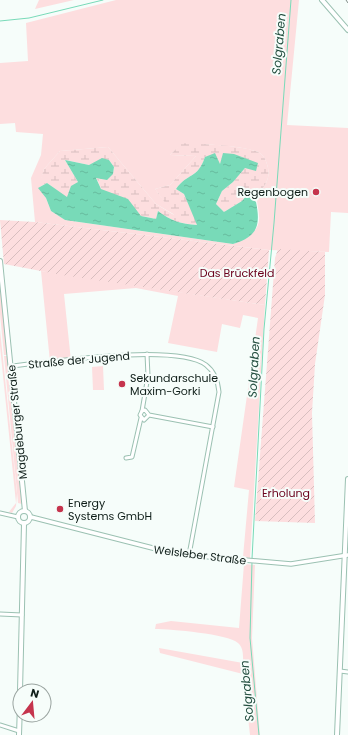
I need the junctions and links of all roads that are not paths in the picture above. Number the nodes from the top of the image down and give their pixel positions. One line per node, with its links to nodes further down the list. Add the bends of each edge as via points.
1 (322, 0): 2 (main road)
2 (348, 30)
3 (0, 261): 5 (main road, Magdeburger Straße)
4 (147, 354): 5 (street, Straße der Jugend); 6 (street, Straße der Jugend, via 148,376); 9 (street, Straße der Jugend, via 196,360 211,370 219,392)
5 (11, 366): 12 (main road, Magdeburger Straße)
6 (142, 411): 7 (street, via 147,411); 8 (street, Straße der Jugend)
7 (149, 416): 8 (street, via 146,420); 9 (street)
8 (141, 418): 10 (street, Straße der Jugend, via 132,457)
9 (213, 427): 17 (street, Straße der Jugend)
10 (126, 458)
11 (348, 478): 18 (main road)
12 (25, 511): 14 (main road); 15 (main road)
13 (0, 513): 14 (street)
14 (18, 517): 16 (main road)
15 (30, 517): 16 (main road); 17 (street, Welsleber Straße, via 155,550)
16 (24, 524): 20 (main road)
17 (190, 555): 18 (street, Welsleber Straße, via 291,564)
18 (346, 556): 21 (main road)
19 (0, 614): 20 (street)
20 (22, 615): 23 (main road)
21 (340, 671): 22 (street); 27 (main road)
22 (348, 672)
23 (20, 683)
24 (19, 723): 26 (main road)
25 (0, 725): 26 (street)
26 (19, 733)
27 (337, 735)

